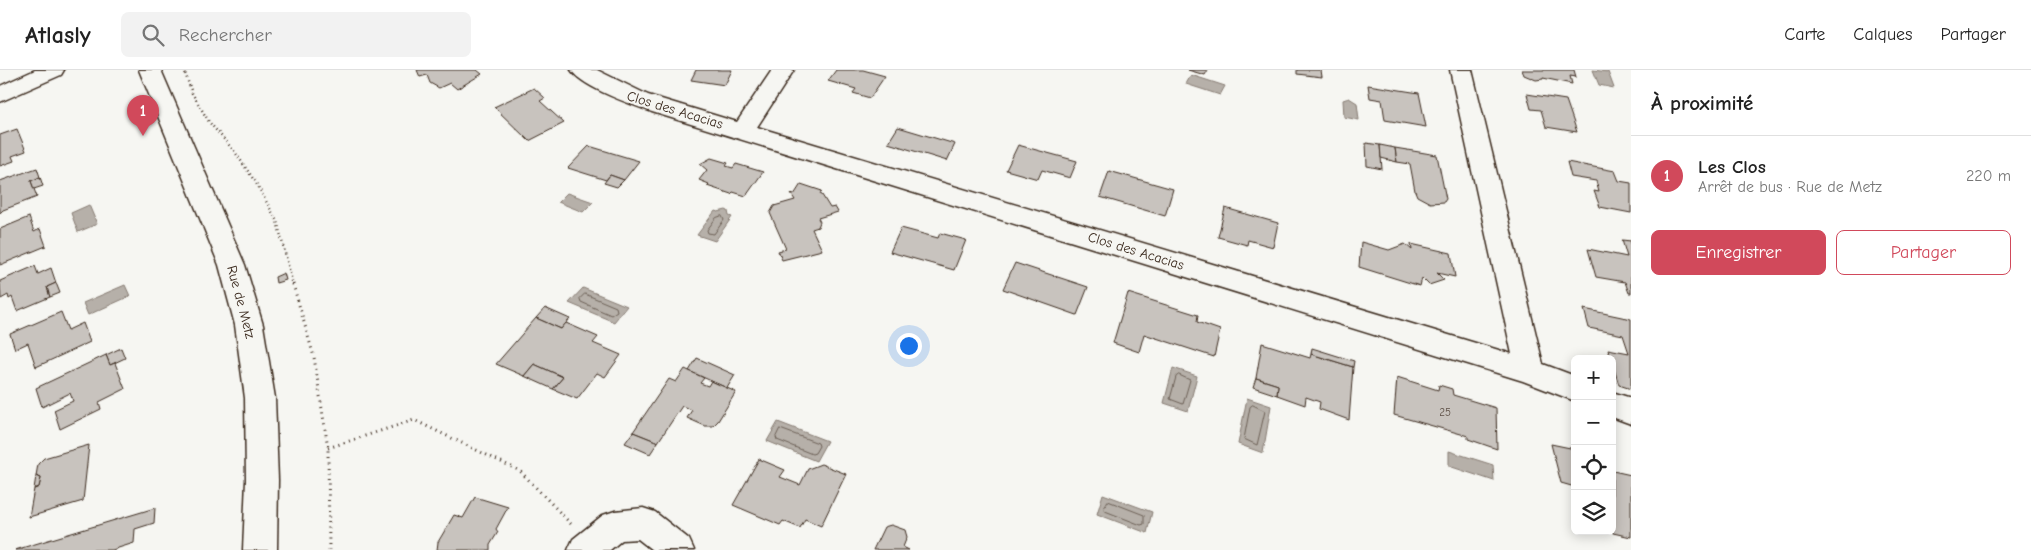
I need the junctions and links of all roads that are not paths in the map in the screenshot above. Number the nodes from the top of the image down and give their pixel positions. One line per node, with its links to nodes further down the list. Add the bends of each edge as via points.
1 (53, 70): 6 (street)
2 (150, 70): 13 (street, Rue de Metz, via 232,265 248,325 260,398)
3 (582, 70): 7 (street, Clos des Acacias, via 609,87 649,104)
4 (783, 70): 7 (street)
5 (1461, 70): 8 (street)
6 (0, 95)
7 (743, 131): 8 (street, Clos des Acacias)
8 (1530, 371): 9 (street, Clos des Acacias)
9 (1571, 387)
10 (1616, 405): 11 (street)
11 (1631, 411)
12 (588, 548): 14 (street, via 615,526 643,523)
13 (260, 550)
14 (677, 550)

